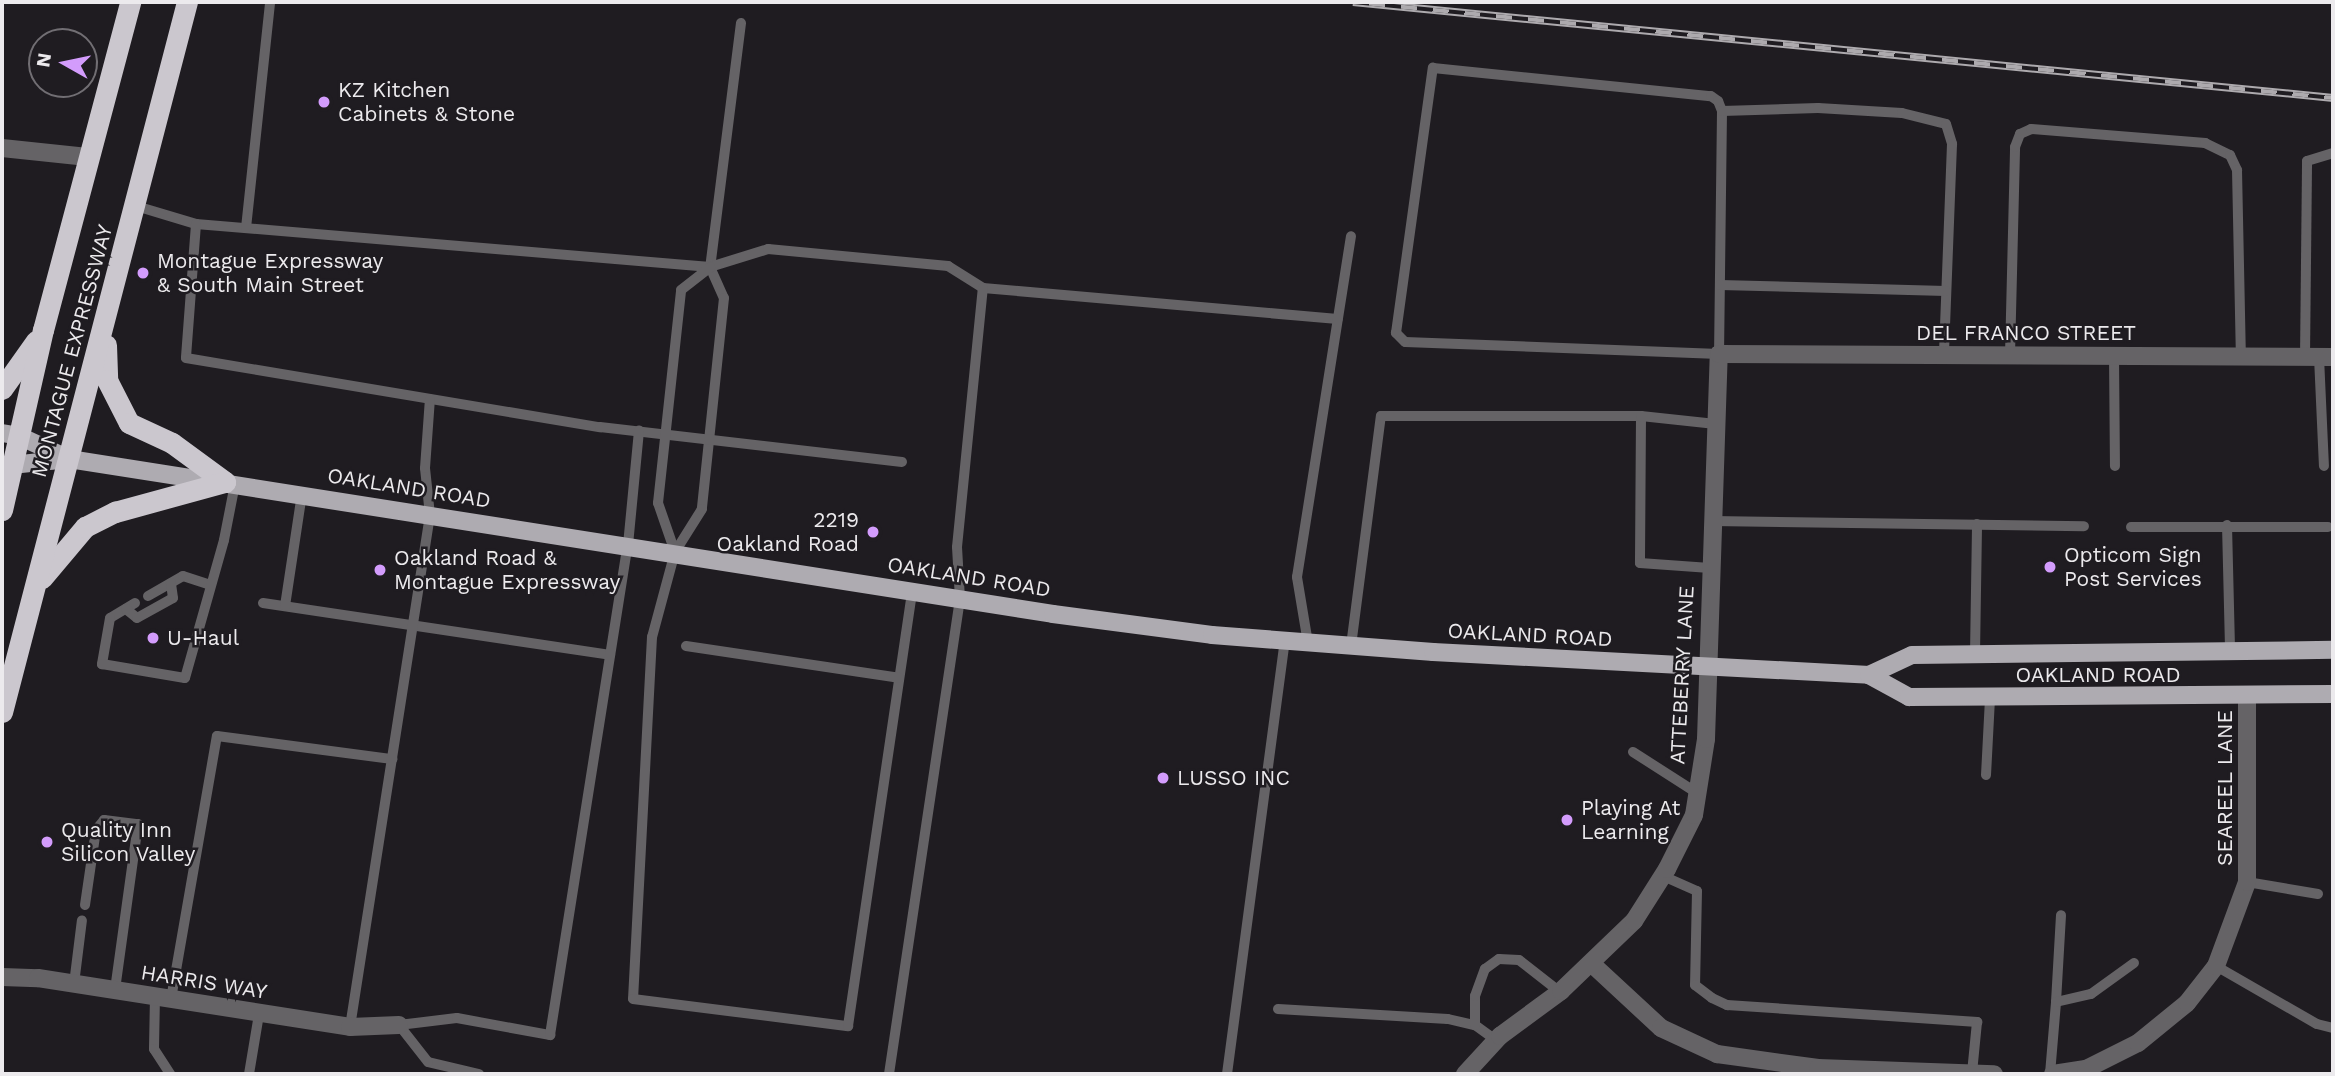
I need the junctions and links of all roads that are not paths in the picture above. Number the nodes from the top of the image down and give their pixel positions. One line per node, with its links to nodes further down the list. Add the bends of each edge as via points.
1 (130, 2): 8 (highway, MONTAGUE EXPRESSWAY)
2 (187, 2): 9 (highway, MONTAGUE EXPRESSWAY)
3 (270, 2): 11 (lane)
4 (741, 23): 13 (lane)
5 (1722, 111): 14 (lane); 16 (lane, via 1818,108 1902,113 1946,124 1952,144); 20 (lane, via 1711,96 1433,68 1396,333 1418,346)
6 (2, 148): 8 (street)
7 (2333, 153): 25 (lane, via 2307,161)
8 (88, 157): 19 (highway, MONTAGUE EXPRESSWAY)
9 (136, 206): 10 (lane); 17 (highway, MONTAGUE EXPRESSWAY)
10 (196, 224): 11 (lane); 27 (lane, via 186,358)
11 (246, 228): 13 (lane)
12 (1351, 236): 18 (lane)
13 (710, 267): 15 (lane, via 768,249 948,266); 32 (lane, via 681,290); 33 (lane, via 724,298)
14 (1720, 285): 16 (lane); 20 (lane)
15 (983, 288): 18 (lane); 57 (lane, via 957,547)
16 (1946, 291): 21 (lane)
17 (106, 318): 34 (highway, MONTAGUE EXPRESSWAY); 39 (highway, via 107,380 129,423 172,443)
18 (1338, 319): 62 (lane, via 1297,577)
19 (43, 330): 26 (highway); 31 (highway, MONTAGUE EXPRESSWAY)
20 (1719, 354): 21 (street, DEL FRANCO STREET); 29 (street, ATTEBERRY LANE)
21 (1944, 355): 22 (street, DEL FRANCO STREET)
22 (2010, 355): 23 (street, DEL FRANCO STREET); 24 (lane, via 2015,147 2020,134 2031,129 2206,143 2230,155 2237,170)
23 (2114, 356): 24 (street, DEL FRANCO STREET); 36 (lane)
24 (2241, 356): 25 (street, DEL FRANCO STREET)
25 (2319, 357): 37 (lane)
26 (2, 389)
27 (430, 399): 30 (lane); 42 (lane, via 425,468)
28 (1641, 416): 29 (lane); 51 (lane, via 1640,563); 64 (lane, via 1381,416)
29 (1716, 424): 43 (street, ATTEBERRY LANE)
30 (639, 431): 32 (lane); 49 (lane)
31 (10, 434): 34 (main road, OAKLAND ROAD); 38 (highway, MONTAGUE EXPRESSWAY)
32 (666, 435): 33 (lane); 50 (lane, via 658,503)
33 (709, 440): 35 (lane); 50 (lane, via 702,509)
34 (69, 459): 38 (main road, OAKLAND ROAD); 39 (main road, OAKLAND ROAD); 54 (highway, MONTAGUE EXPRESSWAY)
35 (902, 462)
36 (2115, 466)
37 (2324, 466)
38 (7, 467): 41 (highway, MONTAGUE EXPRESSWAY)
39 (230, 483): 40 (main road, OAKLAND ROAD); 53 (lane); 54 (highway, via 115,512 85,527)
40 (302, 494): 42 (main road, OAKLAND ROAD); 59 (lane)
41 (2, 510)
42 (430, 515): 49 (main road, OAKLAND ROAD); 60 (lane)
43 (1712, 521): 44 (lane); 51 (street, ATTEBERRY LANE)
44 (1977, 524): 46 (lane); 67 (lane)
45 (2227, 525): 47 (lane); 48 (lane); 66 (lane)
46 (2084, 526)
47 (2131, 527)
48 (2328, 527)
49 (628, 545): 50 (main road, OAKLAND ROAD); 68 (lane)
50 (675, 552): 55 (main road, OAKLAND ROAD); 71 (lane, via 652,638 633,999 848,1027)
51 (1710, 568): 69 (street, ATTEBERRY LANE)
52 (171, 583): 53 (lane, via 183,576); 53 (lane, via 173,598 137,618 130,606 110,618 102,664 185,678); 56 (lane)
53 (211, 585)
54 (35, 588): 75 (highway, MONTAGUE EXPRESSWAY)
55 (912, 591): 57 (main road, OAKLAND ROAD); 71 (lane)
56 (148, 596)
57 (960, 599): 61 (main road, OAKLAND ROAD); 108 (lane)
58 (263, 603): 59 (lane)
59 (285, 606): 60 (lane)
60 (412, 626): 68 (lane); 77 (lane)
61 (1285, 641): 62 (main road, OAKLAND ROAD); 109 (lane)
62 (1308, 643): 64 (main road, OAKLAND ROAD)
63 (686, 646): 71 (lane)
64 (1351, 646): 69 (main road, OAKLAND ROAD)
65 (2333, 650): 66 (main road, OAKLAND ROAD)
66 (2230, 652): 67 (main road, OAKLAND ROAD)
67 (1975, 654): 70 (main road, OAKLAND ROAD, via 1912,654)
68 (610, 655): 97 (lane, via 550,1035 457,1018)
69 (1709, 668): 70 (main road, OAKLAND ROAD); 79 (street, ATTEBERRY LANE, via 1706,738)
70 (1869, 675): 74 (main road, OAKLAND ROAD, via 1909,697)
71 (899, 678)
72 (2333, 694): 73 (main road, OAKLAND ROAD)
73 (2247, 697): 74 (main road, OAKLAND ROAD); 81 (street, SEAREEL LANE)
74 (1990, 698): 78 (lane)
75 (2, 712)
76 (1633, 752): 79 (lane)
77 (392, 759): 93 (lane, via 217,736); 99 (lane)
78 (1986, 775)
79 (1697, 793): 80 (street, ATTEBERRY LANE, via 1694,815)
80 (1663, 876): 87 (street, ATTEBERRY LANE, via 1633,921); 104 (lane, via 1697,891 1695,985 1712,998 1727,1005 1977,1022)
81 (2247, 882): 82 (lane); 88 (street, SEAREEL LANE)
82 (2318, 894)
83 (85, 905): 91 (lane, via 96,830 104,820 138,824)
84 (2061, 915): 94 (lane)
85 (82, 920): 90 (lane)
86 (2134, 963): 94 (lane, via 2091,994)
87 (1592, 964): 92 (street, ATTEBERRY LANE); 102 (street, via 1629,1002 1688,1043 1750,1061)
88 (2216, 966): 100 (lane, via 2317,1024); 103 (street, SEAREEL LANE, via 2159,1029)
89 (2, 977): 90 (street, HARRIS WAY)
90 (74, 984): 91 (street, HARRIS WAY)
91 (114, 990): 93 (street, HARRIS WAY)
92 (1560, 992): 98 (lane, via 1519,960 1499,959 1485,969 1475,996); 101 (street, ATTEBERRY LANE)
93 (163, 998): 96 (street, HARRIS WAY); 105 (lane, via 154,1049)
94 (2056, 1002): 112 (lane)
95 (1278, 1009): 98 (lane, via 1448,1019)
96 (259, 1014): 99 (street, HARRIS WAY); 106 (lane)
97 (399, 1025): 99 (street, HARRIS WAY); 107 (lane, via 428,1062)
98 (1475, 1025): 101 (lane)
99 (350, 1027)
100 (2333, 1028)
101 (1496, 1040): 110 (street, ATTEBERRY LANE)
102 (1818, 1071): 104 (street)
103 (2088, 1071): 112 (street, SEAREEL LANE)
104 (1972, 1073): 111 (street)
105 (170, 1074)
106 (249, 1074)
107 (479, 1074)
108 (889, 1074)
109 (1227, 1074)
110 (1465, 1074)
111 (1994, 1074)
112 (2052, 1074)

